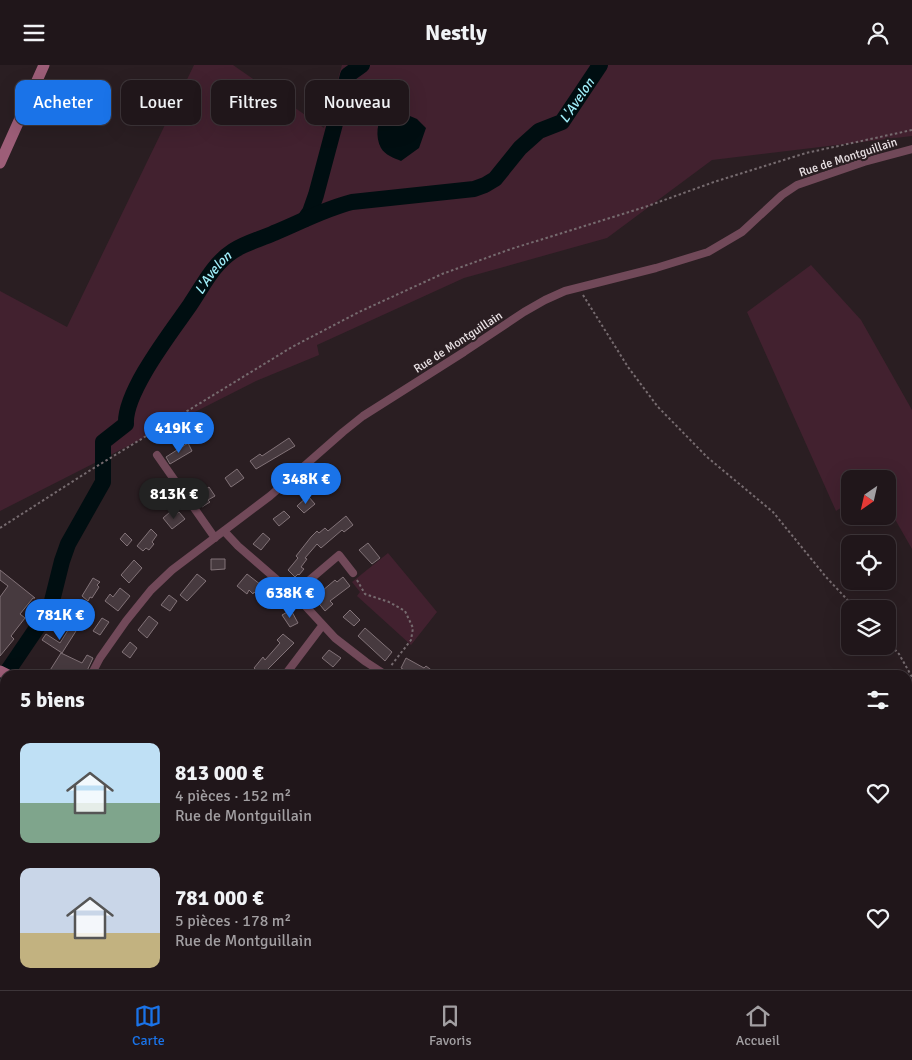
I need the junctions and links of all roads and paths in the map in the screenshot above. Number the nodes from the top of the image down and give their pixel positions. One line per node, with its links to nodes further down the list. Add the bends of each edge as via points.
1 (44, 65): 4 (main road)
2 (912, 130): 7 (path, via 806,153 442,274 318,332)
3 (912, 149): 5 (street, Rue de Montguillain, via 797,185 742,232 708,252 662,267)
4 (0, 163)
5 (578, 287): 8 (street, Rue de Montguillain, via 534,306 363,416); 12 (path, via 650,397 698,448 773,512)
6 (157, 455): 9 (street)
7 (0, 528)
8 (224, 531): 9 (street, Rue de Montguillain); 11 (street)
9 (215, 538): 15 (street, Rue de Montguillain, via 151,590 120,629)
10 (353, 573): 11 (street, via 339,555); 18 (path, via 365,594 405,611 413,628 411,640)
11 (293, 594): 13 (street)
12 (848, 600)
13 (322, 626): 16 (street); 17 (street)
14 (896, 651): 19 (path)
15 (94, 670)
16 (289, 670)
17 (378, 670)
18 (389, 670)
19 (908, 670)

